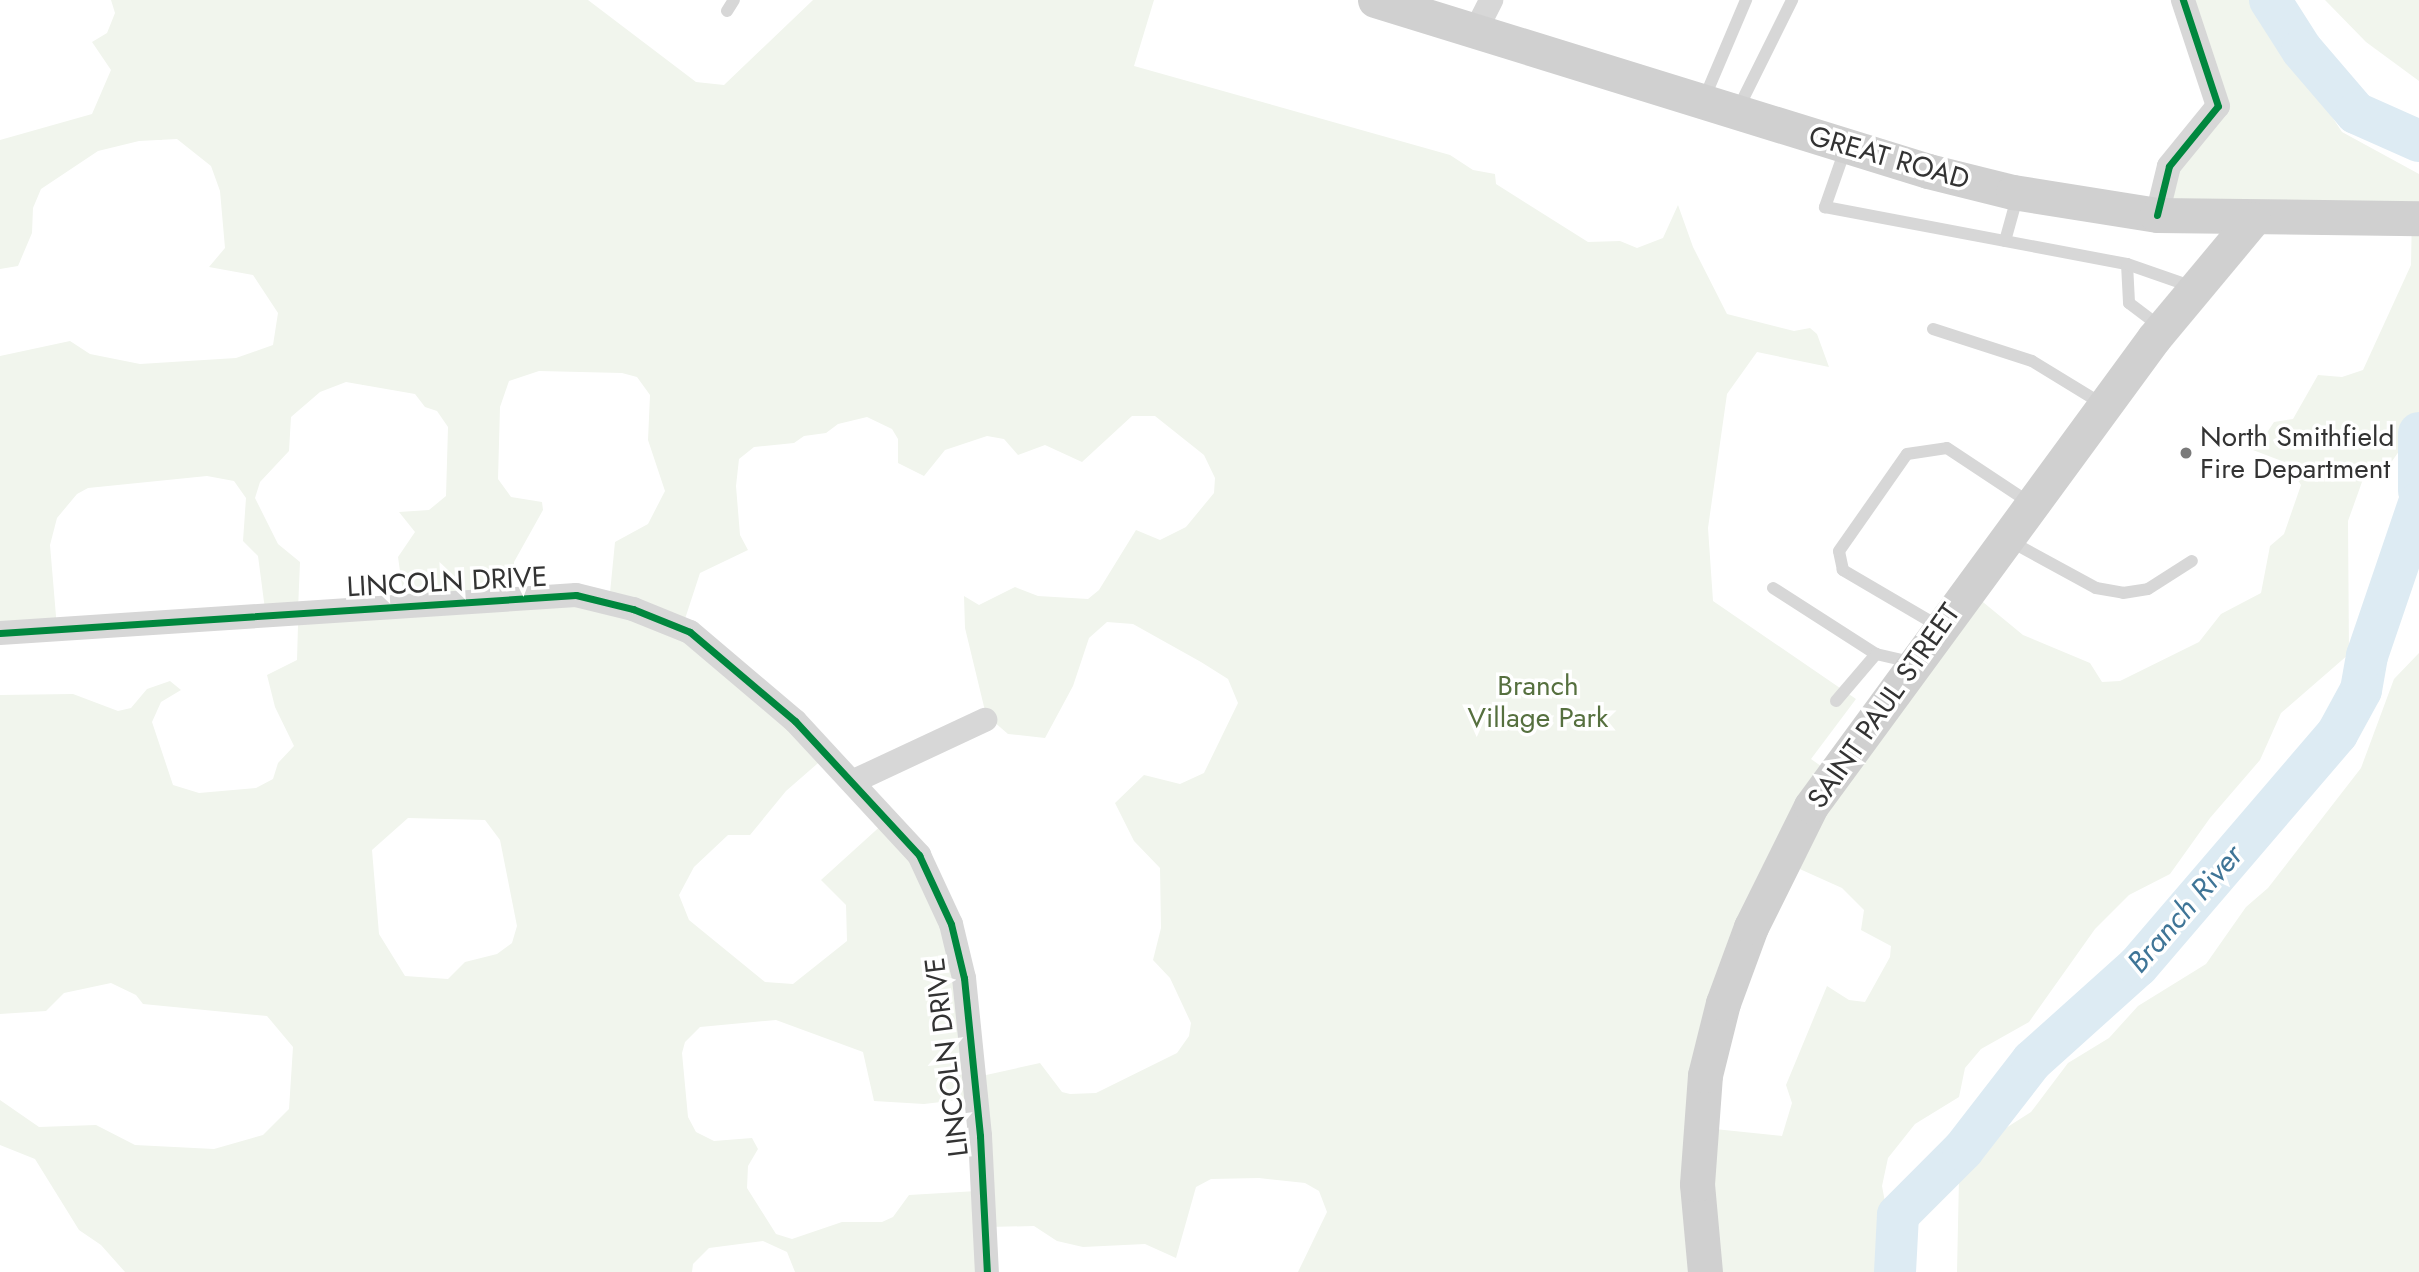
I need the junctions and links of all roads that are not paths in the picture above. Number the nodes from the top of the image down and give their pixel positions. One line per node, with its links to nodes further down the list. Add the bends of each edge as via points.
1 (1491, 0): 6 (street)
2 (1746, 0): 7 (lane)
3 (1792, 0): 8 (lane)
4 (2183, 0): 11 (street, via 2218,106 2169,166)
5 (1389, 2): 6 (main road, GREAT ROAD)
6 (1475, 32): 7 (main road, GREAT ROAD)
7 (1702, 102): 8 (main road, GREAT ROAD)
8 (1736, 113): 9 (main road, GREAT ROAD)
9 (1846, 146): 10 (main road, GREAT ROAD); 14 (lane, via 1825,207)
10 (2018, 193): 11 (main road, GREAT ROAD); 14 (lane)
11 (2157, 215): 13 (main road, GREAT ROAD)
12 (2418, 218): 13 (main road, GREAT ROAD)
13 (2253, 219): 16 (main road, SAINT PAUL STREET)
14 (2005, 241): 15 (lane)
15 (2127, 264): 16 (lane); 17 (lane, via 2129,303)
16 (2196, 288): 17 (main road, SAINT PAUL STREET)
17 (2162, 328): 19 (main road, SAINT PAUL STREET)
18 (1933, 329): 19 (lane, via 2032,361)
19 (2104, 405): 20 (main road, SAINT PAUL STREET)
20 (2031, 503): 21 (main road, SAINT PAUL STREET); 24 (lane, via 1947,448 1907,454 1839,551 1843,570)
21 (2005, 538): 22 (lane, via 2095,588 2123,593 2148,589); 24 (main road, SAINT PAUL STREET)
22 (2192, 561)
23 (1773, 587): 26 (lane)
24 (1940, 627): 27 (main road, SAINT PAUL STREET)
25 (0, 633): 30 (street, LINCOLN DRIVE, via 576,595 633,609 690,632 785,713)
26 (1876, 654): 27 (lane); 28 (lane)
27 (1914, 663): 32 (main road, SAINT PAUL STREET, via 1811,806 1751,928 1723,1003 1705,1075 1697,1184)
28 (1836, 701)
29 (985, 720): 30 (street)
30 (854, 781): 31 (street, LINCOLN DRIVE, via 919,855 951,924 972,1046)
31 (986, 1272)
32 (1704, 1272)

